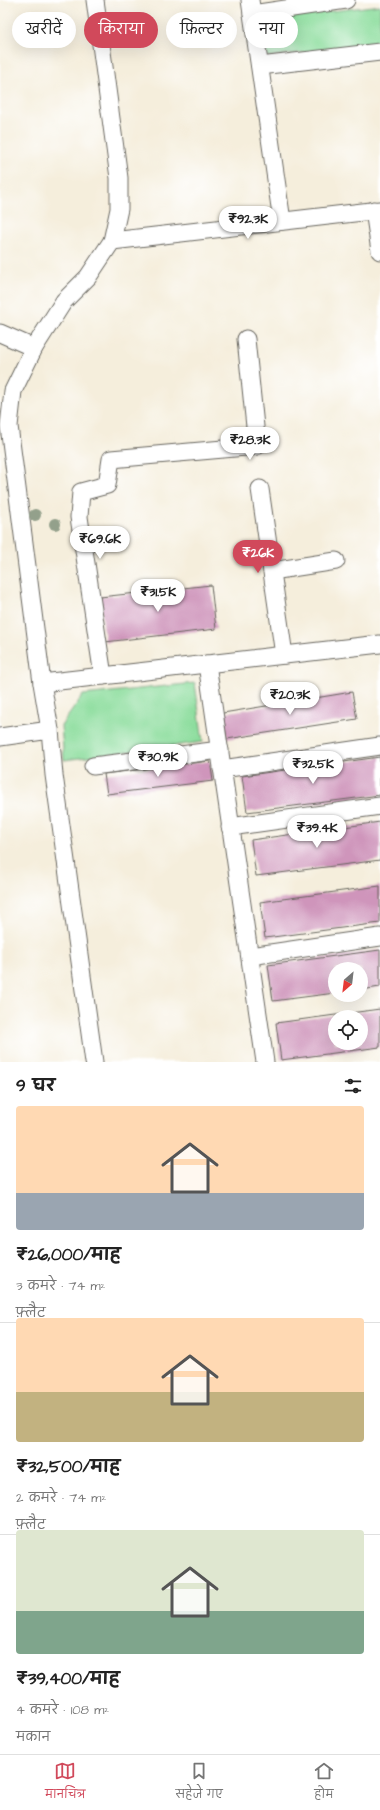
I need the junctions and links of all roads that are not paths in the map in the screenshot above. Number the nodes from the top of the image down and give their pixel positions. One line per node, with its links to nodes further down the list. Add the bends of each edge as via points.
1 (95, 0): 8 (street, via 119,178 119,209)
2 (346, 0): 3 (street)
3 (251, 7): 5 (street)
4 (380, 52): 5 (street)
5 (260, 66): 7 (street)
6 (377, 210): 7 (street); 9 (street)
7 (282, 222): 8 (street)
8 (112, 241): 12 (street, via 88,277 64,301)
9 (380, 251)
10 (0, 333): 12 (street)
11 (246, 339): 19 (street, via 257,446 111,460 107,485 81,492 79,517)
12 (34, 348): 20 (street, via 13,391 9,426)
13 (260, 489): 15 (street)
14 (336, 561): 15 (street)
15 (272, 571): 17 (street)
16 (380, 644): 17 (street)
17 (284, 655): 18 (street)
18 (207, 664): 19 (street); 24 (street)
19 (103, 676): 20 (street)
20 (42, 683): 21 (street)
21 (50, 730): 22 (street); 31 (street)
22 (0, 737)
23 (380, 746): 26 (street)
24 (220, 750): 25 (street); 26 (street)
25 (93, 766)
26 (222, 769): 28 (street)
27 (380, 806): 28 (street)
28 (230, 827): 30 (street)
29 (380, 937): 30 (street)
30 (250, 956): 32 (street)
31 (94, 1062)
32 (265, 1062)

